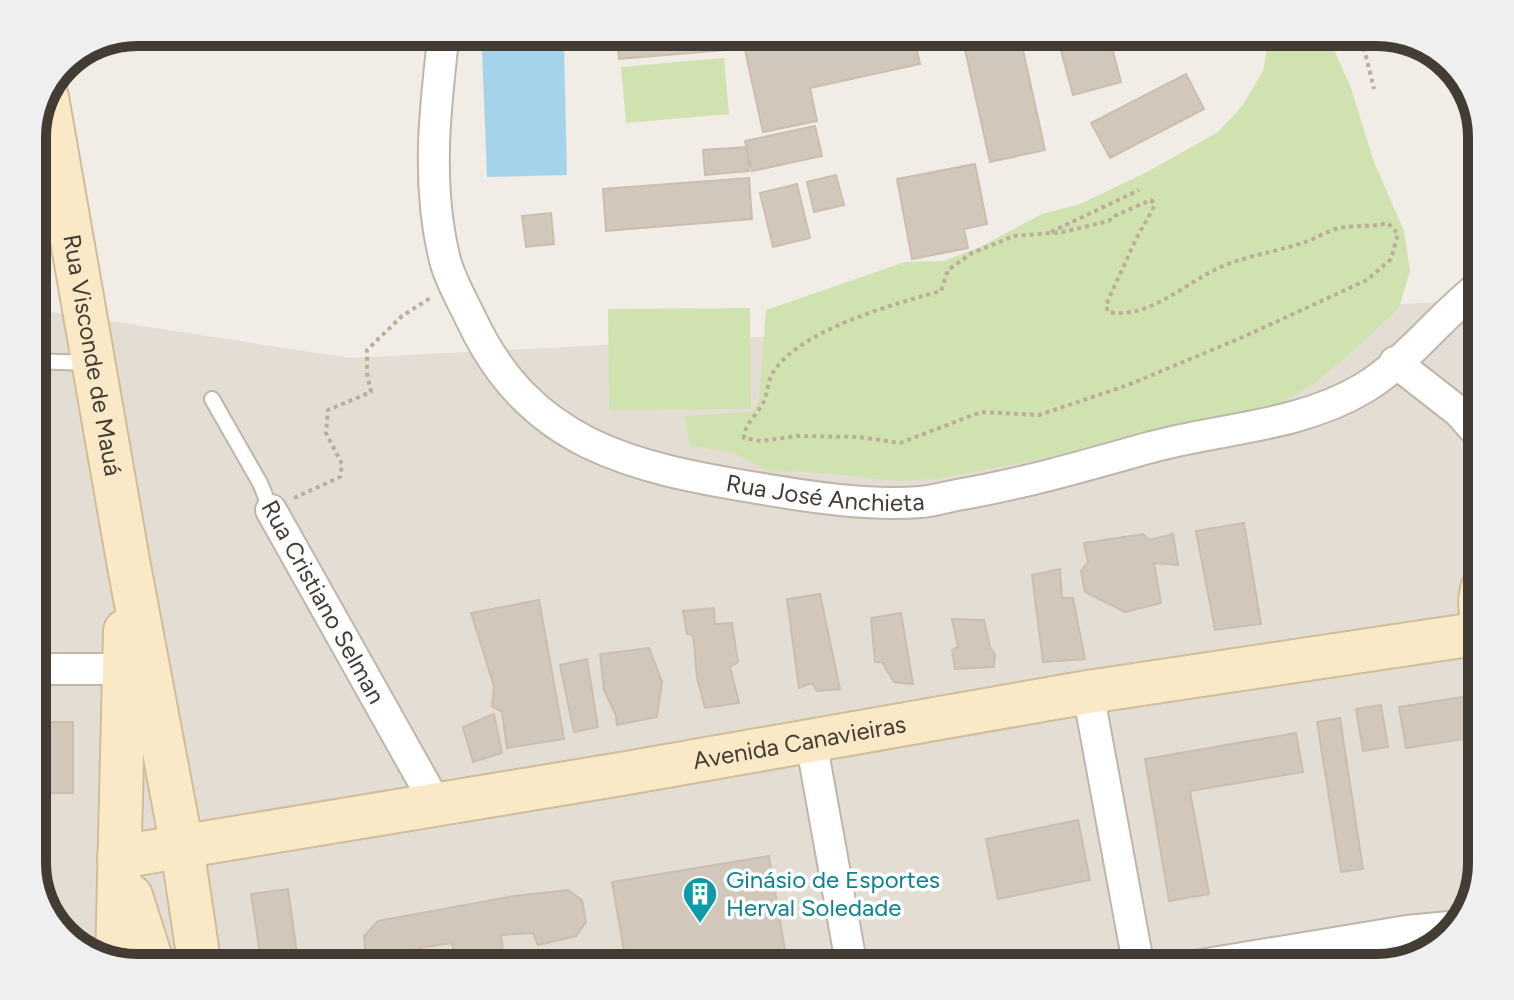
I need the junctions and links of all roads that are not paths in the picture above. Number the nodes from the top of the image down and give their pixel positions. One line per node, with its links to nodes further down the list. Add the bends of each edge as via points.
1 (443, 46): 5 (street, Rua José Anchieta, via 434,140 435,203 456,287 485,350 530,405 590,445 632,461 814,498 922,502 1320,408 1365,387)
2 (50, 112): 6 (main road, Rua Visconde de Mauá)
3 (1468, 294): 5 (street, Rua José Anchieta)
4 (46, 362): 6 (lane)
5 (1395, 362): 8 (street)
6 (94, 364): 10 (main road, Rua Visconde de Mauá)
7 (212, 399): 9 (lane, Rua Cristiano Selman)
8 (1468, 422)
9 (271, 510): 16 (street, Rua Cristiano Selman)
10 (129, 566): 13 (main road, Rua Visconde de Mauá); 17 (main road, Rua Visconde de Mauá)
11 (1468, 634): 14 (main road, Avenida Canavieiras)
12 (46, 669): 13 (street)
13 (123, 669): 18 (main road, Rua Visconde de Mauá)
14 (1088, 692): 15 (main road, Avenida Canavieiras); 24 (street)
15 (811, 741): 16 (main road, Avenida Canavieiras); 23 (street)
16 (436, 804): 17 (main road, Avenida Canavieiras)
17 (182, 847): 18 (main road, Avenida Canavieiras); 22 (main road, Rua Visconde de Mauá)
18 (119, 857): 20 (main road, Rua Visconde de Mauá); 21 (main road)
19 (1440, 928): 25 (street)
20 (117, 952)
21 (150, 954)
22 (198, 954)
23 (849, 954)
24 (1136, 954)
25 (1268, 954)

